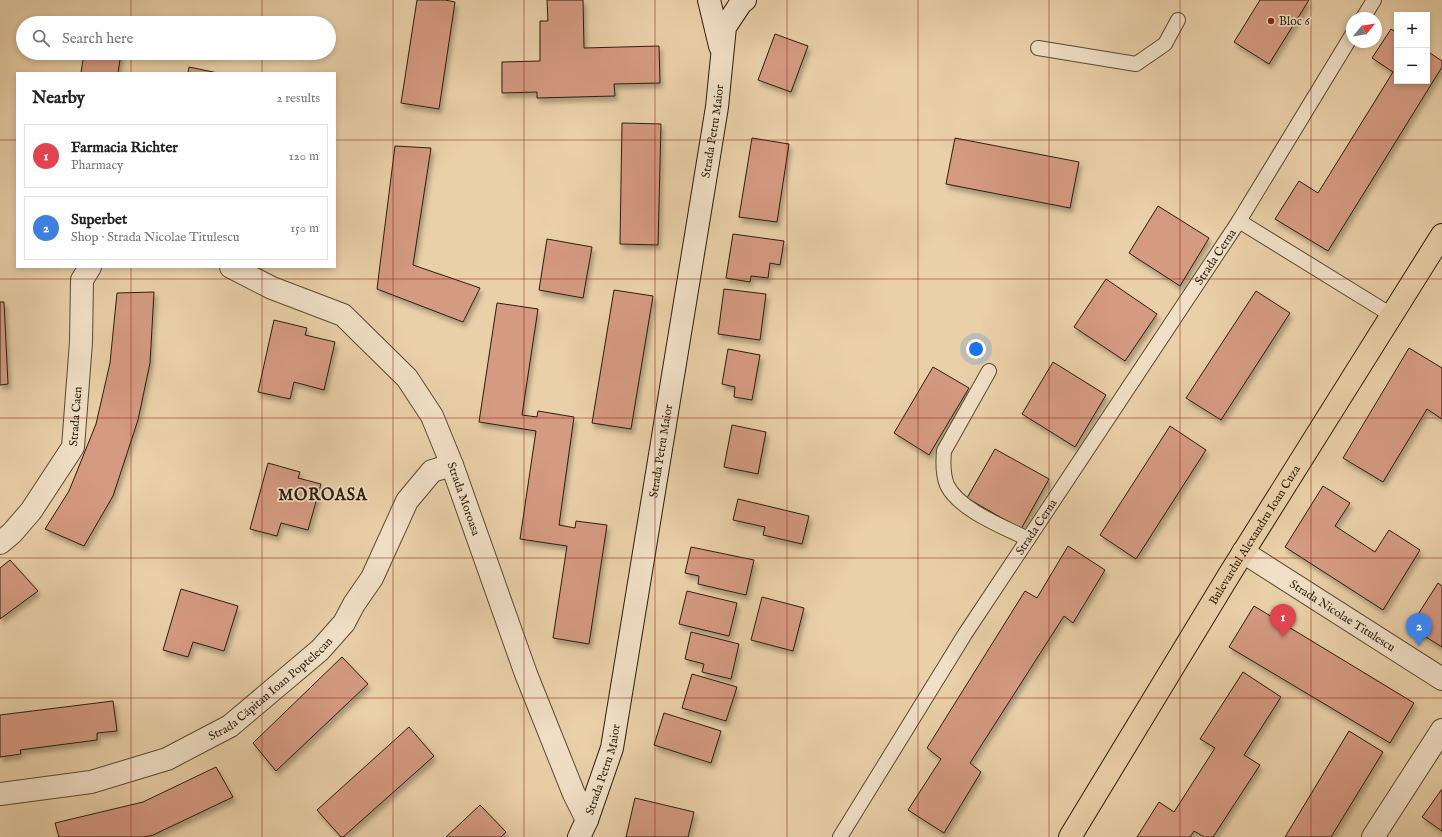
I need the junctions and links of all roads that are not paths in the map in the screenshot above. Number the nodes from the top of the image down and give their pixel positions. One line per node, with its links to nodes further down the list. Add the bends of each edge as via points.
1 (709, 0): 9 (street, Strada Petru Maior)
2 (745, 0): 9 (street, Strada Petru Maior, via 725,27)
3 (759, 0): 9 (street, Strada Petru Maior)
4 (1374, 0): 5 (lane)
5 (1367, 12)
6 (1178, 20): 8 (lane, via 1165,44 1136,64)
7 (1346, 45): 10 (lane, Strada Cerna)
8 (1038, 48)
9 (723, 59): 23 (street, Strada Petru Maior, via 612,748)
10 (1239, 220): 14 (lane, Strada Cerna); 17 (lane, Strada Cerna)
11 (1442, 235): 14 (main road, Bulevardul Alexandru Ioan Cuza)
12 (89, 268): 18 (street, Strada Caen, via 82,280 81,342 73,447 31,511)
13 (233, 268): 16 (street, Strada Moroasa, via 272,288 343,315 406,378 432,416)
14 (1393, 316): 19 (main road, Bulevardul Alexandru Ioan Cuza)
15 (989, 371): 17 (lane, via 944,452 943,465 947,485 967,507)
16 (452, 465): 22 (street, Strada Căpitan Ioan Poptelecan, via 432,471 407,501 372,578 344,623 320,650 230,726 167,758 91,782); 23 (street, Strada Moroasa, via 526,674 574,794)
17 (1028, 539): 24 (lane, Strada Cerna, via 965,634)
18 (0, 543)
19 (1243, 552): 20 (street, Strada Nicolae Titulescu); 25 (main road, Bulevardul Alexandru Ioan Cuza)
20 (1442, 679)
21 (1442, 730): 26 (street)
22 (0, 794)
23 (583, 829)
24 (840, 837)
25 (1070, 837)
26 (1373, 837)

